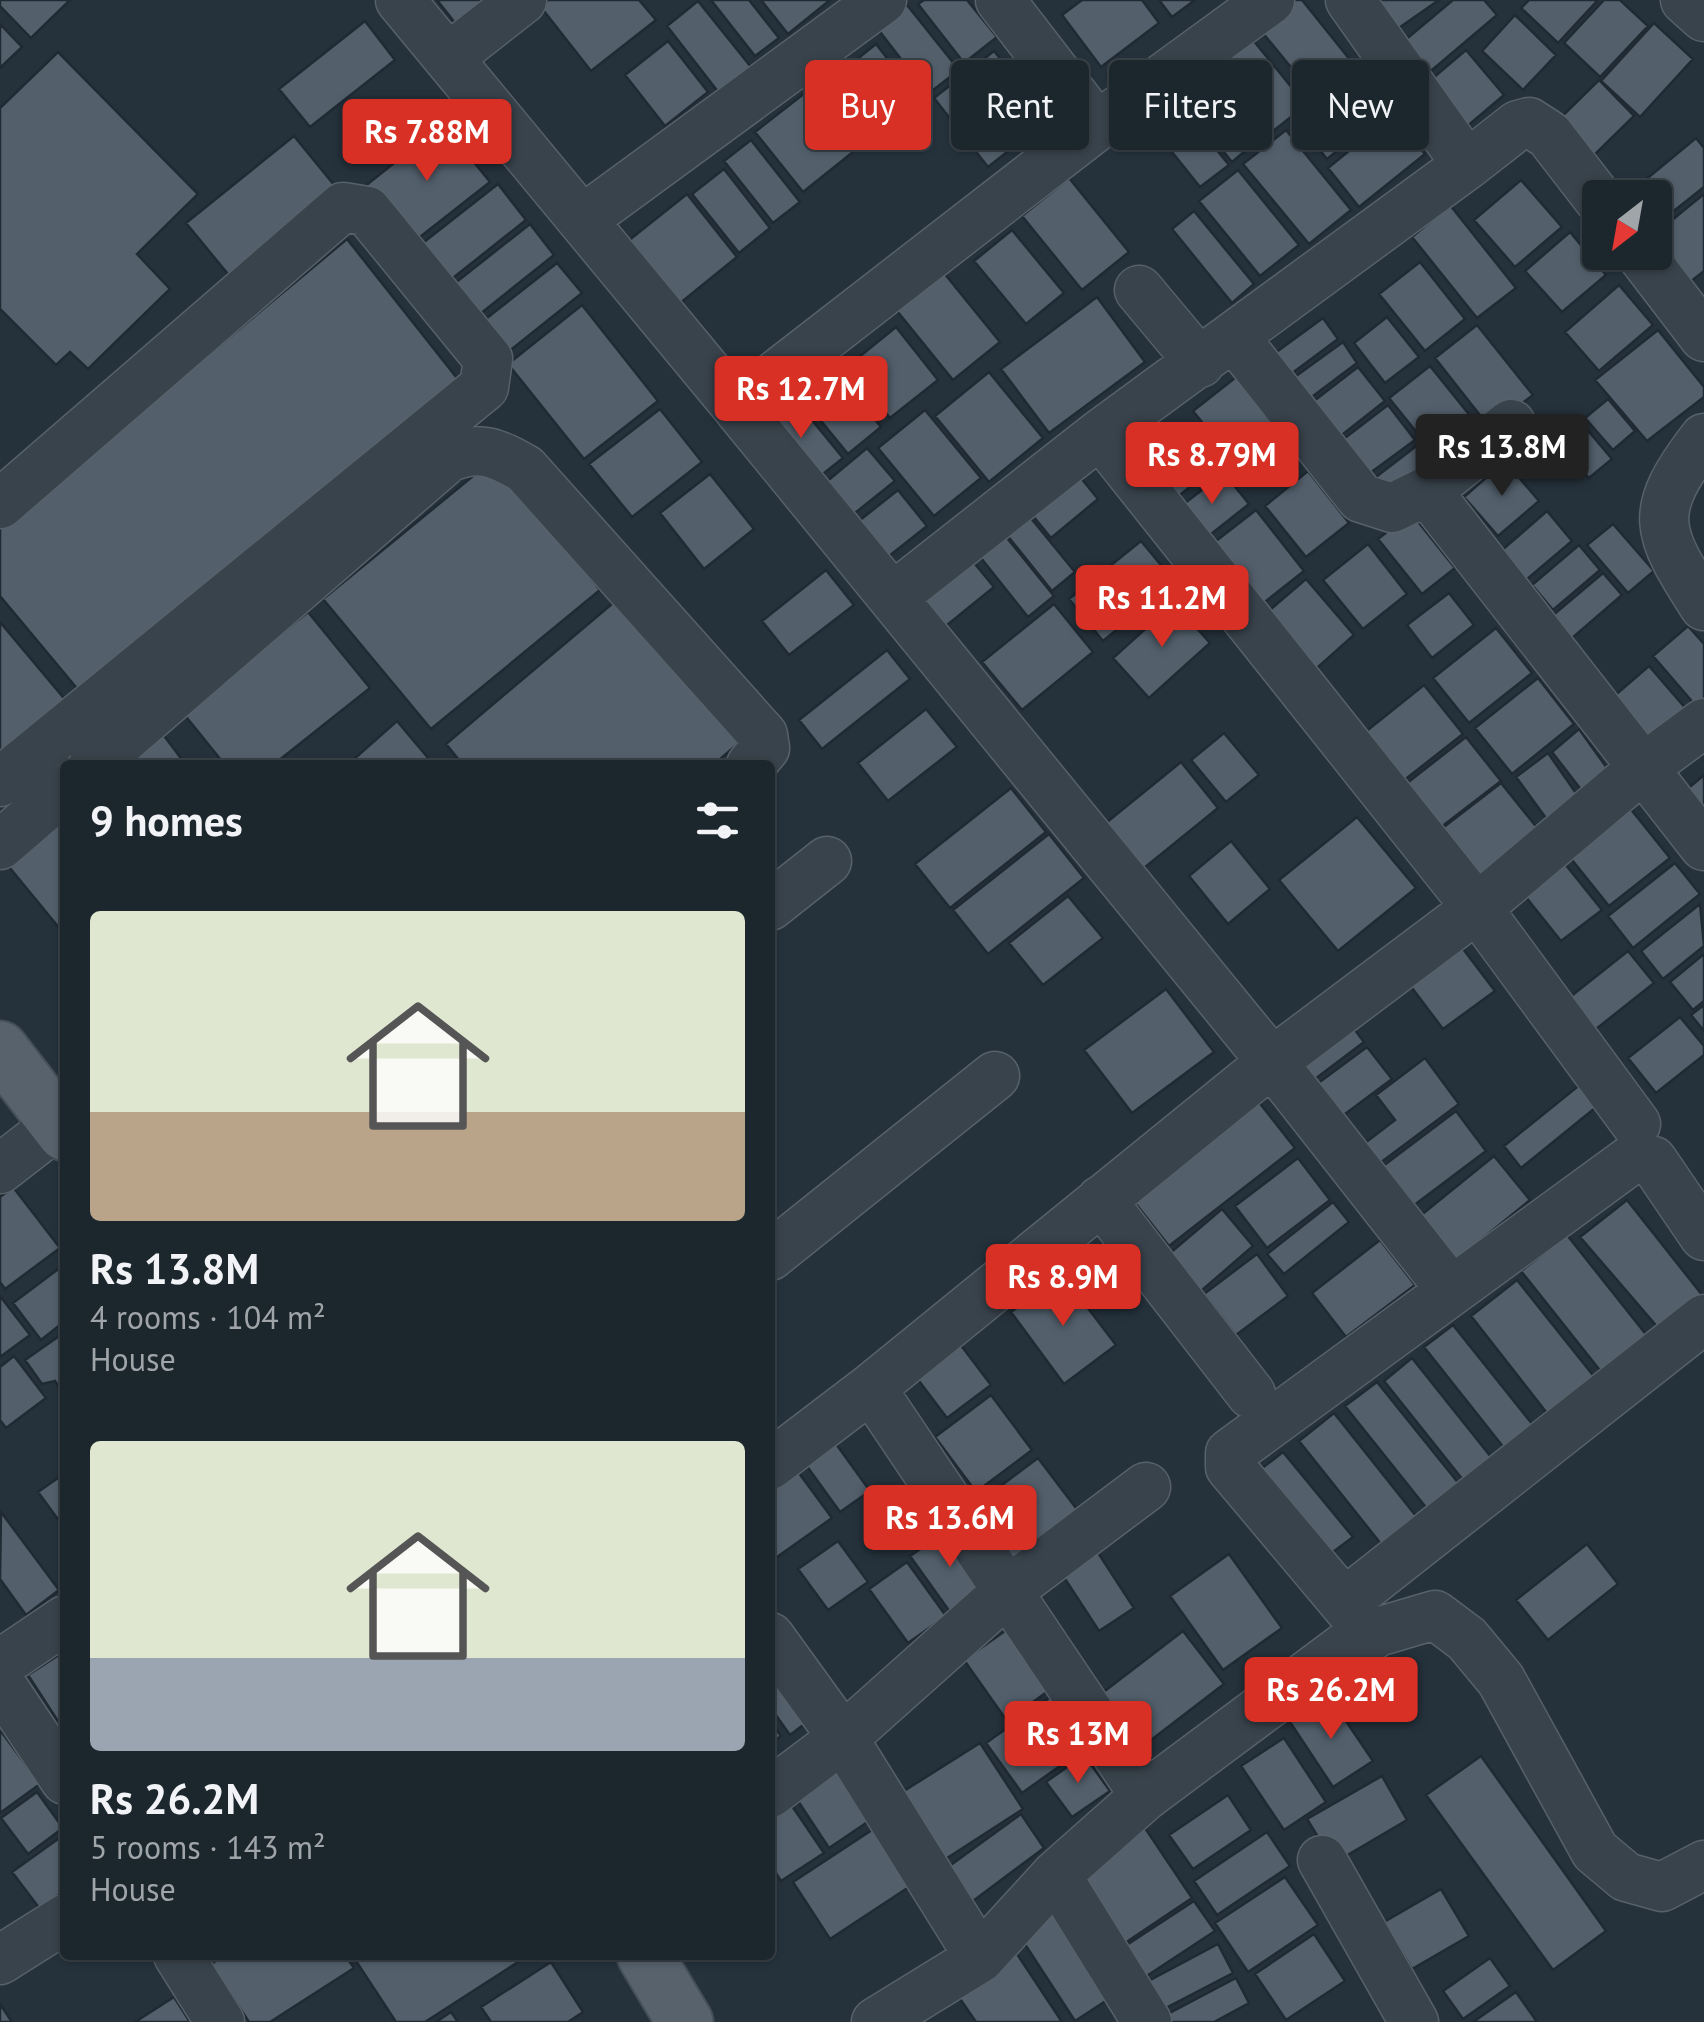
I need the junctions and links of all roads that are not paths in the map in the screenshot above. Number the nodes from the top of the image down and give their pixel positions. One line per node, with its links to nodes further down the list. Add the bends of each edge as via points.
1 (400, 0): 9 (street)
2 (522, 0): 9 (street)
3 (882, 0): 13 (street)
4 (1000, 0): 10 (street)
5 (1270, 0): 10 (street)
6 (1350, 0): 11 (street)
7 (1684, 0): 8 (street)
8 (1704, 18)
9 (448, 58): 13 (street)
10 (1098, 126): 18 (street)
11 (1466, 165): 12 (street, via 1529,122 1549,134); 17 (street)
12 (1584, 180)
13 (582, 220): 18 (street)
14 (1654, 270): 16 (street)
15 (1139, 290): 17 (street)
16 (1704, 337)
17 (1217, 350): 20 (street); 22 (street, via 1361,498 1392,508)
18 (736, 406): 24 (street)
19 (1511, 424): 22 (street)
20 (1100, 434): 24 (street); 36 (street)
21 (1704, 438): 25 (street, via 1664,506 1666,545)
22 (1428, 491): 29 (street)
23 (0, 504): 30 (street, via 343,207 366,211 488,359 484,387)
24 (894, 596): 38 (street)
25 (1704, 606)
26 (1704, 724): 29 (street)
27 (98, 760): 28 (street, via 448,458 468,449 494,451 526,469 763,735)
28 (755, 760)
29 (1643, 768): 33 (street); 36 (street)
30 (0, 782)
31 (60, 793): 32 (street)
32 (0, 845)
33 (1704, 846)
34 (828, 861): 35 (street)
35 (775, 902)
36 (1478, 908): 38 (street); 40 (street)
37 (0, 1049): 41 (main road)
38 (1272, 1062): 44 (street); 47 (street)
39 (995, 1076): 46 (street)
40 (1636, 1124)
41 (60, 1126)
42 (60, 1130): 43 (street)
43 (0, 1168)
44 (1100, 1200): 49 (street); 50 (street)
45 (1704, 1236): 54 (street, via 1652,1161 1632,1159 1230,1453 1230,1467)
46 (775, 1252)
47 (1440, 1276)
48 (1704, 1319): 54 (street)
49 (871, 1388): 51 (street); 53 (street)
50 (1251, 1394)
51 (775, 1461)
52 (1146, 1486): 53 (street)
53 (1010, 1588): 59 (street); 62 (street)
54 (1385, 1604): 62 (street, via 1357,1638); 64 (street, via 1435,1615 1467,1639 1501,1680 1595,1851 1626,1876 1662,1887)
55 (60, 1623): 57 (street)
56 (775, 1644): 59 (street)
57 (0, 1664)
58 (0, 1683): 60 (street)
59 (844, 1738): 61 (street); 67 (street)
60 (60, 1773)
61 (775, 1789)
62 (1145, 1796): 65 (street)
63 (1322, 1860): 75 (street)
64 (1704, 1865)
65 (1056, 1875): 67 (street); 74 (street)
66 (60, 1922): 68 (street)
67 (980, 1958): 73 (street)
68 (0, 1960)
69 (181, 1960): 71 (street)
70 (648, 1960): 72 (main road)
71 (220, 2022)
72 (686, 2022)
73 (876, 2022)
74 (1147, 2022)
75 (1414, 2022)

